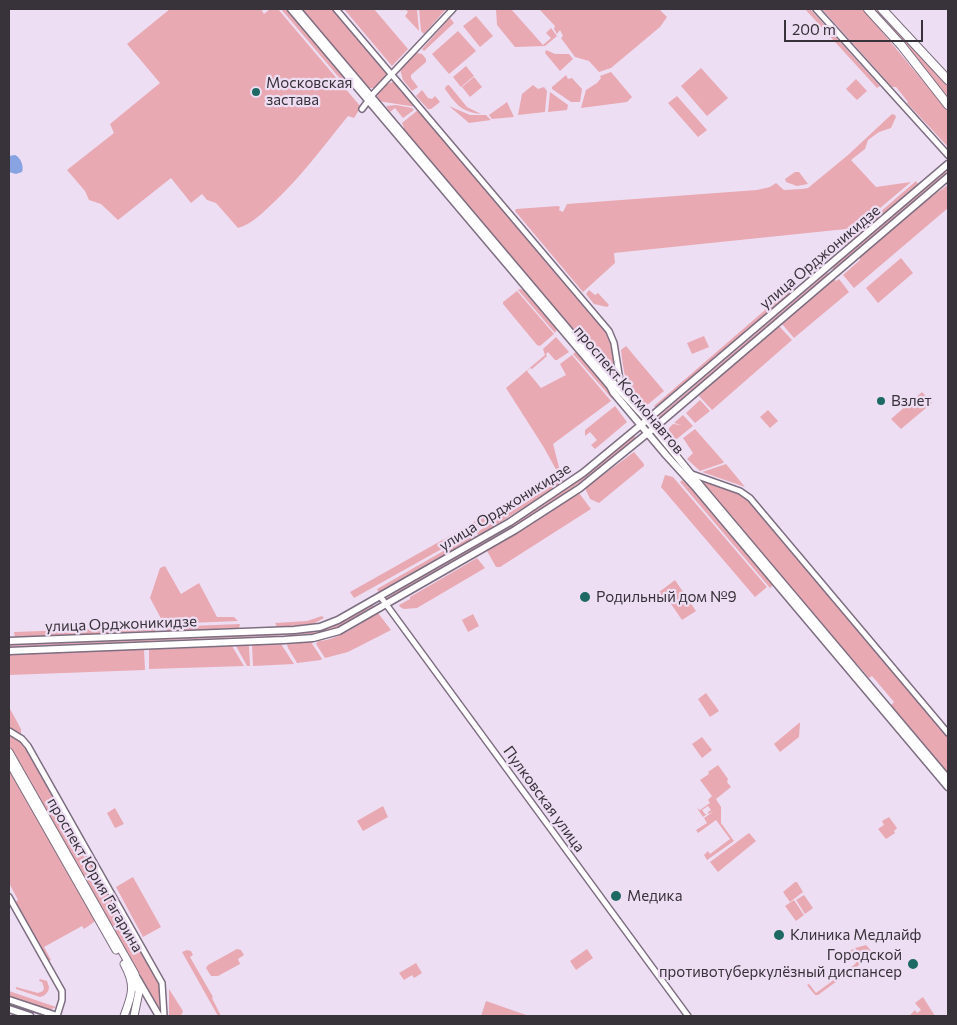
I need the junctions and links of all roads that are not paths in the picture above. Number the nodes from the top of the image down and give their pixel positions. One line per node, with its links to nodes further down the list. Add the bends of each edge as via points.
1 (291, 9): 10 (street, проспект Космонавтов)
2 (298, 9): 10 (street, проспект Космонавтов)
3 (336, 9): 8 (street)
4 (453, 9): 8 (street)
5 (816, 9): 13 (street)
6 (868, 9): 11 (main road)
7 (882, 9): 9 (main road)
8 (392, 75): 10 (street); 16 (street, via 609,331)
9 (948, 80)
10 (370, 98): 12 (street); 16 (street, проспект Космонавтов); 18 (street, проспект Космонавтов)
11 (948, 105)
12 (362, 109)
13 (948, 155)
14 (948, 164): 17 (street, улица Орджоникидзе)
15 (948, 177): 19 (street, улица Орджоникидзе)
16 (622, 393): 17 (street, проспект Космонавтов)
17 (647, 420): 18 (street, улица Орджоникидзе); 19 (street, проспект Космонавтов)
18 (641, 426): 20 (street, проспект Космонавтов); 22 (street, улица Орджоникидзе, via 546,499)
19 (654, 428): 20 (street, улица Орджоникидзе); 21 (street, проспект Космонавтов)
20 (648, 434): 23 (street, улица Орджоникидзе, via 552,507); 31 (street, проспект Космонавтов)
21 (692, 474): 27 (street, via 740,491 750,498); 30 (street, проспект Космонавтов)
22 (380, 596): 23 (street, Пулковская улица); 24 (street, улица Орджоникидзе, via 338,620 316,628)
23 (385, 605): 25 (street, улица Орджоникидзе, via 339,631 313,638); 42 (street, Пулковская улица)
24 (9, 641)
25 (9, 651)
26 (9, 731): 41 (street, via 28,746 162,983)
27 (948, 733)
28 (9, 752): 33 (main road, проспект Юрия Гагарина)
29 (9, 762): 38 (main road, проспект Юрия Гагарина, via 130,976 131,994)
30 (948, 779)
31 (948, 787)
32 (9, 897): 37 (street, via 62,991)
33 (135, 974): 39 (main road, проспект Юрия Гагарина, via 139,992); 40 (street)
34 (9, 1000): 37 (street)
35 (9, 1009): 36 (street)
36 (30, 1016)
37 (57, 1016)
38 (124, 1016)
39 (134, 1016)
40 (159, 1016)
41 (164, 1016)
42 (688, 1016)

